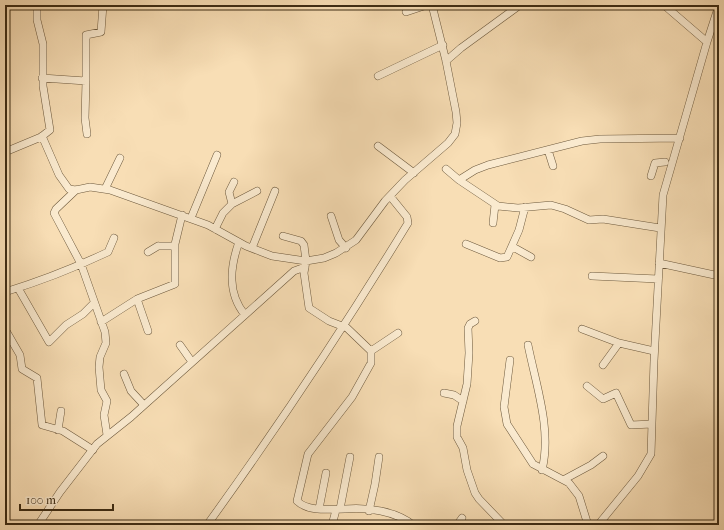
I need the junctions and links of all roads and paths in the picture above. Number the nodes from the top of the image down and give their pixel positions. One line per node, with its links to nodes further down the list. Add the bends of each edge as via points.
1 (38, 5): 13 (street, via 37,20 43,44)
2 (103, 5): 14 (street, via 101,32 86,34)
3 (427, 5): 8 (street)
4 (432, 5): 10 (street)
5 (520, 5): 11 (street)
6 (664, 5): 9 (street)
7 (718, 5): 9 (street)
8 (406, 12)
9 (707, 42): 17 (street)
10 (442, 45): 11 (street); 12 (street)
11 (446, 61): 26 (street, via 456,112 454,134 448,143)
12 (378, 76)
13 (42, 78): 14 (street); 16 (street, via 51,127)
14 (86, 81): 15 (street)
15 (87, 134)
16 (42, 136): 20 (street); 31 (street, via 59,175 69,189)
17 (680, 138): 19 (street, via 600,139); 23 (street)
18 (378, 146): 26 (street)
19 (548, 150): 24 (street); 28 (street, via 482,167)
20 (5, 152)
21 (217, 155): 40 (street)
22 (120, 158): 30 (street)
23 (669, 162): 27 (street, via 655,163); 43 (street)
24 (553, 166)
25 (446, 169): 28 (street)
26 (414, 173): 34 (street)
27 (651, 176)
28 (459, 180): 36 (street)
29 (234, 182): 35 (street, via 229,192)
30 (105, 189): 31 (street, via 90,187); 38 (street)
31 (76, 190): 56 (street, via 54,213)
32 (275, 190): 50 (street)
33 (256, 191): 35 (street)
34 (390, 196): 51 (street, via 364,232); 67 (street, via 408,217 408,223)
35 (232, 204): 42 (street, via 223,213)
36 (495, 205): 37 (street, via 509,208); 41 (street)
37 (525, 207): 43 (street, via 551,205 589,220 602,219); 49 (street)
38 (182, 215): 40 (street); 48 (street)
39 (331, 216): 51 (street, via 340,240)
40 (191, 218): 42 (street)
41 (493, 223)
42 (215, 228): 46 (street)
43 (660, 228): 54 (street)
44 (283, 236): 55 (street, via 303,243)
45 (114, 238): 56 (street, via 108,252)
46 (239, 242): 50 (street); 64 (street, via 233,262 231,285 237,305)
47 (466, 244): 49 (street, via 503,258 507,257)
48 (175, 246): 52 (street, via 159,246); 62 (street, via 175,284)
49 (513, 247): 53 (street)
50 (252, 248): 55 (street)
51 (346, 248): 55 (street)
52 (148, 252)
53 (531, 257)
54 (659, 263): 58 (street); 59 (street)
55 (306, 264): 64 (street, via 294,271); 67 (street, via 309,308)
56 (82, 266): 60 (street); 63 (street)
57 (592, 276): 59 (street)
58 (719, 276)
59 (658, 279): 76 (street)
60 (18, 288): 61 (street); 63 (street, via 49,342)
61 (5, 292)
62 (137, 299): 66 (street); 70 (street)
63 (94, 303): 66 (street)
64 (245, 315): 78 (street)
65 (475, 320): 83 (street, via 468,328 468,376)
66 (101, 322): 88 (street, via 106,343 99,367 101,390 107,401 104,414)
67 (342, 326): 75 (street); 101 (street)
68 (5, 329): 87 (street, via 20,355 22,370 37,378 42,425)
69 (582, 329): 72 (street)
70 (148, 331)
71 (398, 333): 75 (street)
72 (619, 343): 76 (street); 79 (street)
73 (180, 345): 78 (street)
74 (528, 345): 93 (street, via 545,427 545,458)
75 (370, 351): 96 (street, via 371,363 352,397 316,442 306,459 297,501 306,507)
76 (654, 352): 86 (street)
77 (510, 360): 93 (street, via 504,407 506,424 533,464)
78 (192, 362): 84 (street)
79 (603, 365)
80 (124, 374): 84 (street, via 131,391)
81 (588, 386): 86 (street, via 603,399 616,393 631,425)
82 (444, 393): 83 (street, via 454,395)
83 (463, 401): 105 (street, via 457,438 463,448 471,484 478,499)
84 (143, 404): 88 (street, via 131,417)
85 (61, 411): 87 (street)
86 (652, 424): 107 (street, via 650,458)
87 (58, 430): 89 (street)
88 (107, 435): 89 (street)
89 (92, 450): 100 (street)
90 (602, 456): 95 (street)
91 (350, 457): 97 (street)
92 (379, 457): 98 (street)
93 (542, 470): 95 (street)
94 (326, 473): 96 (street)
95 (565, 479): 106 (street, via 578,496)
96 (319, 509): 97 (street)
97 (338, 510): 98 (street); 102 (street)
98 (369, 511): 103 (street, via 397,515)
99 (462, 518): 104 (street)
100 (38, 525)
101 (207, 525)
102 (332, 525)
103 (413, 525)
104 (457, 525)
105 (504, 525)
106 (588, 525)
107 (598, 525)

